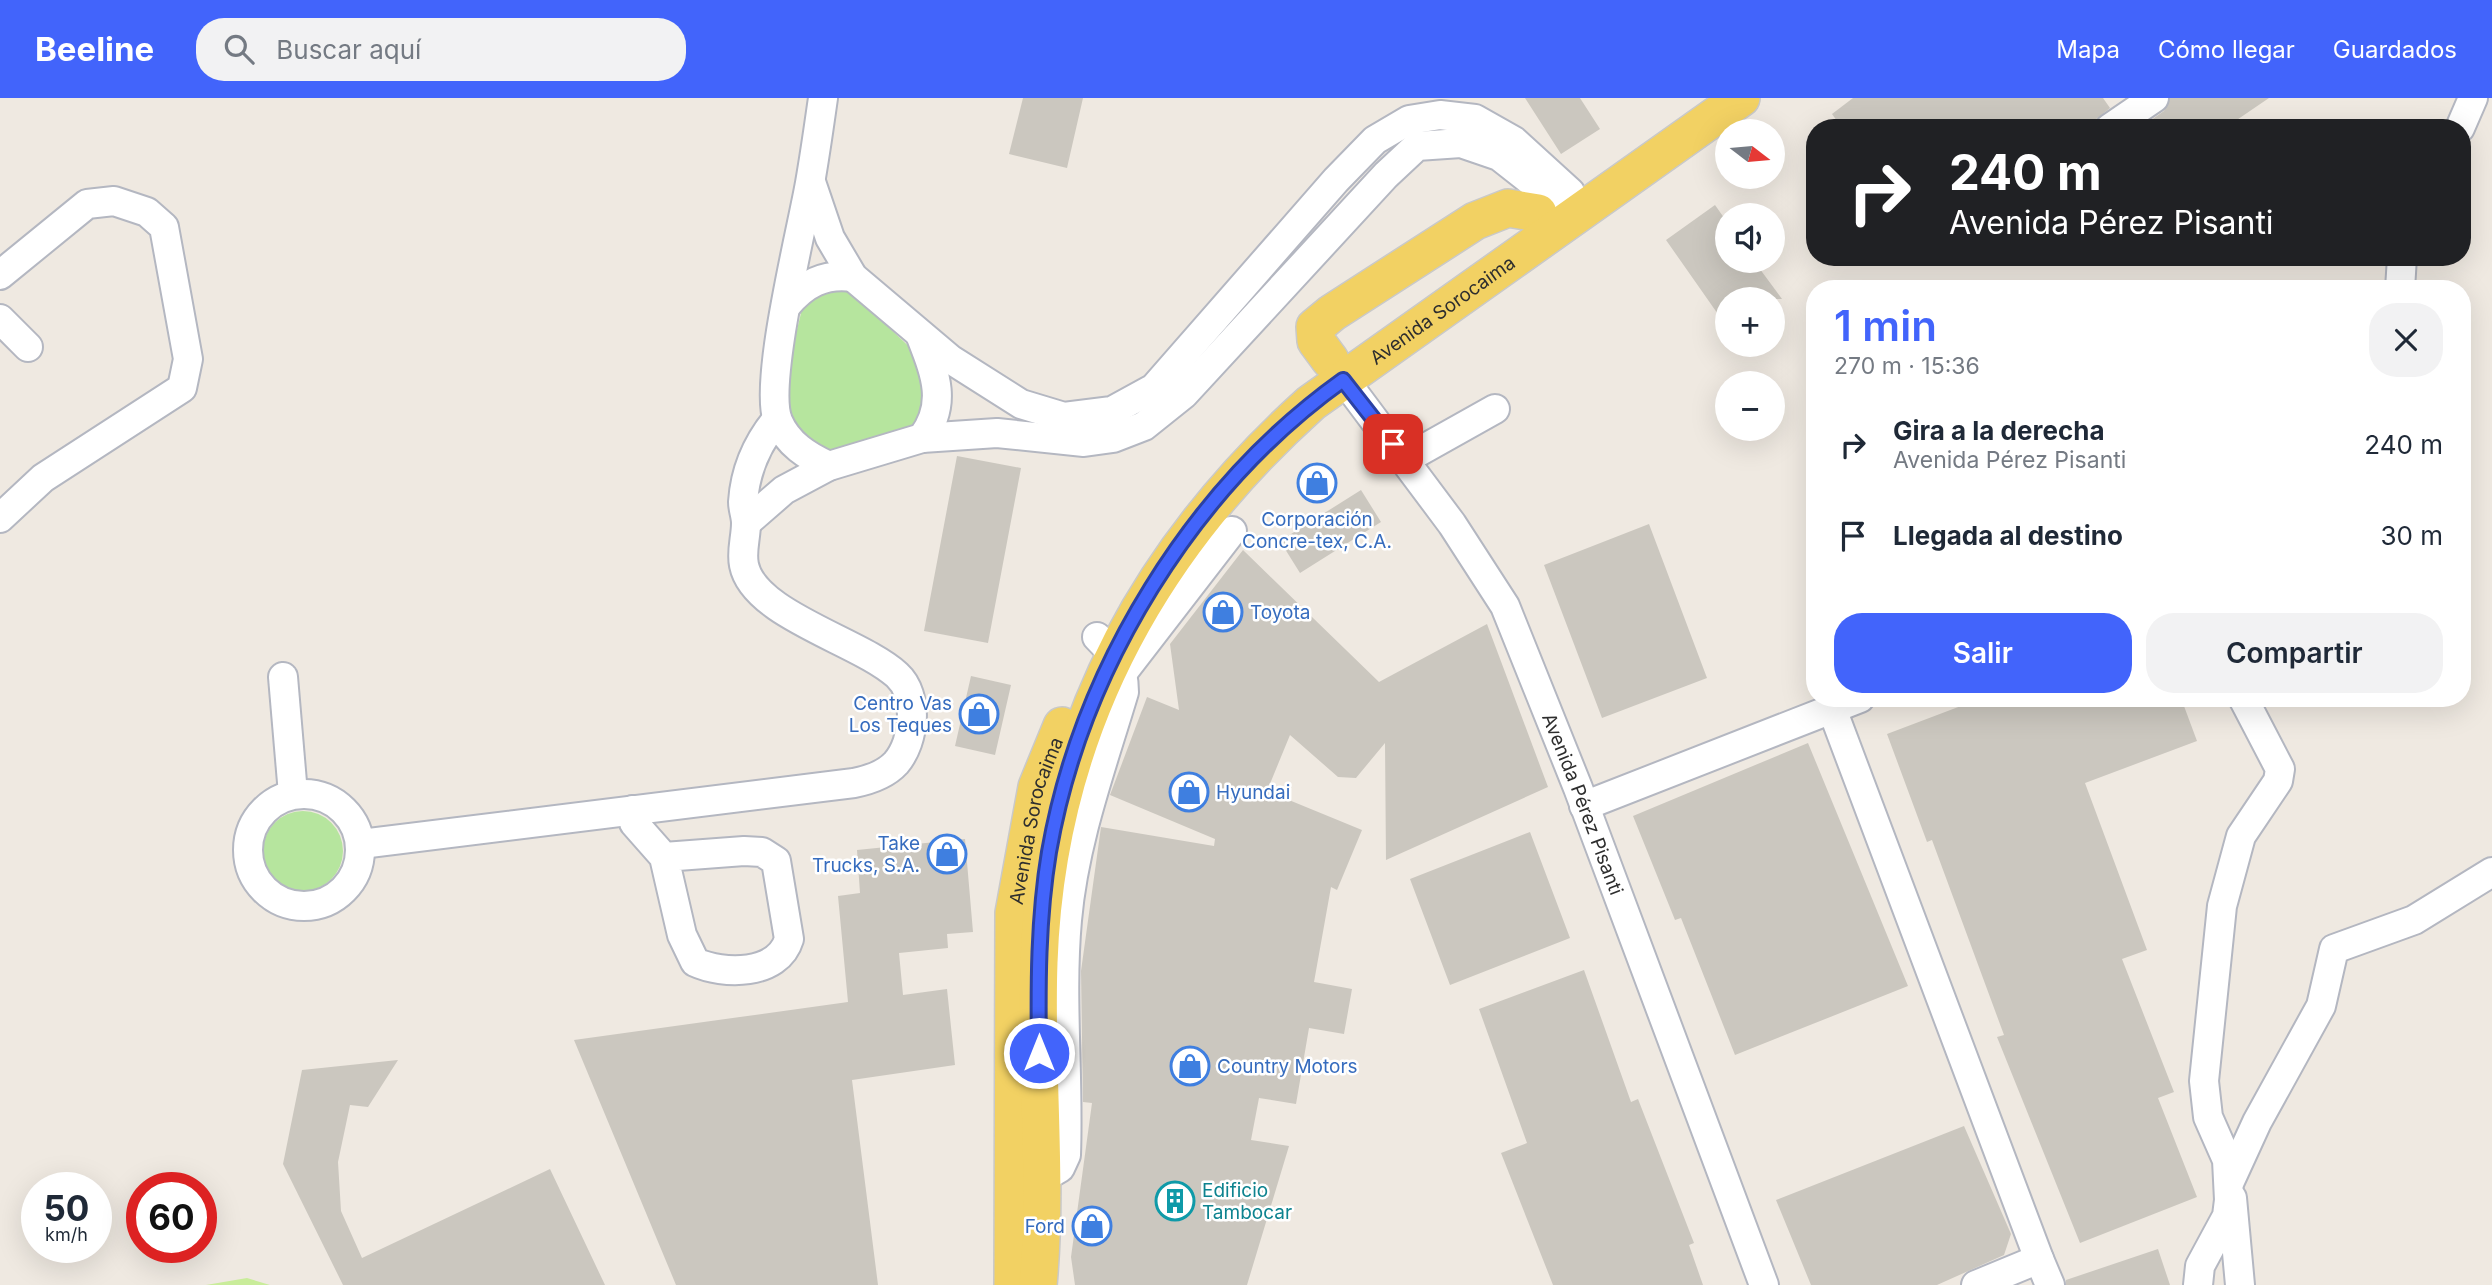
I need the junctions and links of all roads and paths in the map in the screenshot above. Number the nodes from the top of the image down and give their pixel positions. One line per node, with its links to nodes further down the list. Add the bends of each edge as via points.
1 (823, 98): 8 (street)
2 (1701, 98): 9 (main road)
3 (1741, 98): 16 (main road, Avenida Sorocaima)
4 (2154, 98): 6 (street)
5 (2473, 98): 7 (street)
6 (2123, 119)
7 (2464, 119)
8 (811, 182): 11 (street, via 830,238); 12 (street)
9 (1554, 202): 14 (street, via 1514,141 1475,119 1440,115 1409,120 1375,140 1336,180 1154,388 1112,411 1064,417 1021,404); 16 (main road, via 1508,208 1475,221 1332,313 1315,327 1316,341); 19 (street, via 1490,152 1461,143 1417,146 1184,394 1144,426 1113,438 1084,442 997,433)
10 (0, 275): 22 (street, via 87,204 114,201 147,212 164,227 188,359 182,388 43,478)
11 (853, 277): 12 (street, via 832,274 798,292); 14 (street)
12 (786, 306): 18 (street, via 774,396)
13 (0, 319): 15 (street)
14 (920, 334): 19 (street, via 938,390 935,415)
15 (28, 346)
16 (1336, 370): 20 (street, Avenida Pérez Pisanti); 25 (main road, Avenida Sorocaima, via 1311,403 1259,450 1216,499 1148,594)
17 (1494, 409): 20 (street)
18 (777, 419): 21 (street, via 797,447); 23 (street, via 752,460 743,503)
19 (922, 438): 21 (street)
20 (1404, 460): 31 (street, Avenida Pérez Pisanti, via 1505,606)
21 (829, 466): 23 (street, via 784,490)
22 (0, 518)
23 (746, 523): 32 (street, via 744,567 755,589 794,617 895,673 906,684 912,702 909,741 896,763 875,778)
24 (1232, 531): 25 (street)
25 (1112, 654): 38 (main road, Avenida Sorocaima, via 1037,787 1014,914); 39 (main road, Avenida Sorocaima, via 1062,799 1042,908)
26 (283, 677): 30 (street)
27 (1837, 707): 29 (street)
28 (2248, 707): 36 (street, via 2280,769 2278,781 2241,836 2222,906 2204,1081 2208,1116 2227,1160)
29 (1832, 709): 31 (street); 37 (street)
30 (293, 794): 33 (street, via 312,793 345,810); 33 (street, via 269,807 252,829 248,847 250,866 271,896 306,907 340,894 360,863)
31 (1584, 806): 40 (street, Avenida Pérez Pisanti)
32 (633, 810): 33 (street); 34 (street, via 634,823)
33 (361, 844)
34 (664, 857): 34 (street, via 681,935 695,962 712,970 738,973 778,957 786,948 789,939 776,862 762,852 744,851)
35 (2492, 872): 36 (street, via 2414,920 2334,949 2321,1006 2257,1122)
36 (2230, 1183): 43 (street, via 2227,1216 2207,1249); 44 (street)
37 (2039, 1259): 41 (street); 42 (street)
38 (1013, 1285)
39 (1038, 1285)
40 (1764, 1285)
41 (1976, 1285)
42 (2050, 1285)
43 (2198, 1285)
44 (2239, 1285)

